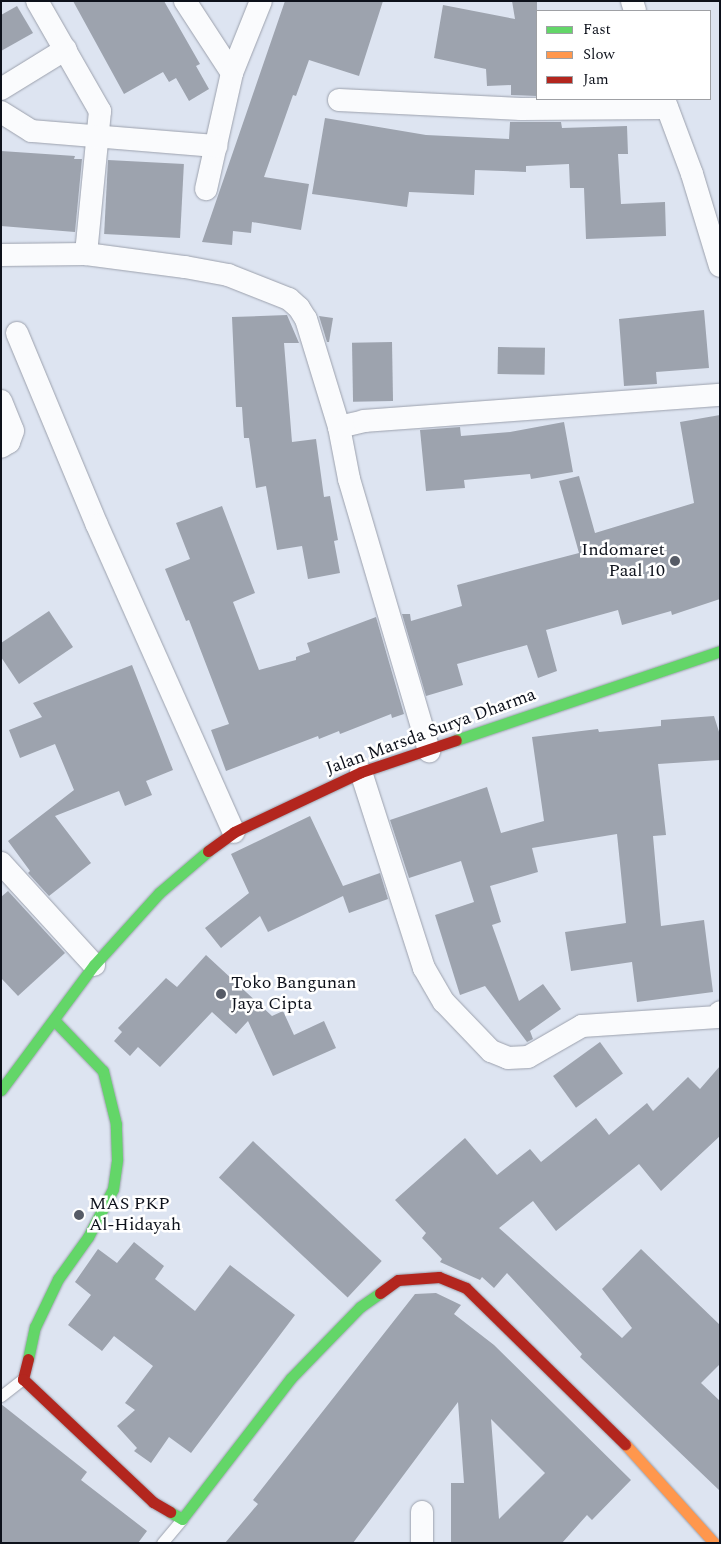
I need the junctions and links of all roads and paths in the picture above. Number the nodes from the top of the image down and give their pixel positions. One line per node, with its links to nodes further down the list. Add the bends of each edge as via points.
1 (38, 1): 4 (street)
2 (185, 1): 5 (street)
3 (261, 1): 5 (street)
4 (66, 49): 6 (street); 10 (street, via 97,103)
5 (232, 73): 11 (street)
6 (1, 89)
7 (339, 100): 8 (street, via 521,109)
8 (665, 103): 15 (street, via 692,174)
9 (1, 112): 10 (street, via 32,130)
10 (97, 137): 11 (street); 13 (street)
11 (216, 146): 12 (street)
12 (206, 189)
13 (86, 254): 14 (street); 19 (street, via 228,275 289,299 306,319)
14 (1, 255)
15 (720, 266)
16 (17, 333): 24 (street, via 97,525)
17 (720, 395): 19 (street, via 364,421)
18 (1, 401): 20 (street, via 13,431 9,442)
19 (339, 427): 22 (street, via 349,479)
20 (1, 447)
21 (720, 651): 22 (main road, Jalan Marsda Surya Dharma)
22 (429, 751): 23 (main road, Jalan Marsda Surya Dharma)
23 (361, 772): 24 (main road, Jalan Marsda Surya Dharma); 27 (street, via 424,968 444,1002 491,1050 508,1058 528,1057 582,1026)
24 (234, 832): 26 (main road, Jalan Marsda Surya Dharma, via 159,892)
25 (1, 863): 26 (street)
26 (94, 965): 28 (main road, Jalan Marsda Surya Dharma)
27 (719, 1016)
28 (54, 1020): 29 (main road, Jalan Marsda Surya Dharma); 30 (main road, via 103,1071 116,1124 117,1159 113,1189 88,1237 58,1279 35,1327)
29 (1, 1090)
30 (23, 1379): 31 (lane); 33 (main road, via 153,1502)
31 (1, 1396)
32 (422, 1512): 35 (street)
33 (182, 1519): 34 (lane); 36 (main road, via 291,1378 360,1307 398,1280 432,1276 466,1288 498,1317 620,1438)
34 (162, 1543)
35 (422, 1543)
36 (714, 1543)

